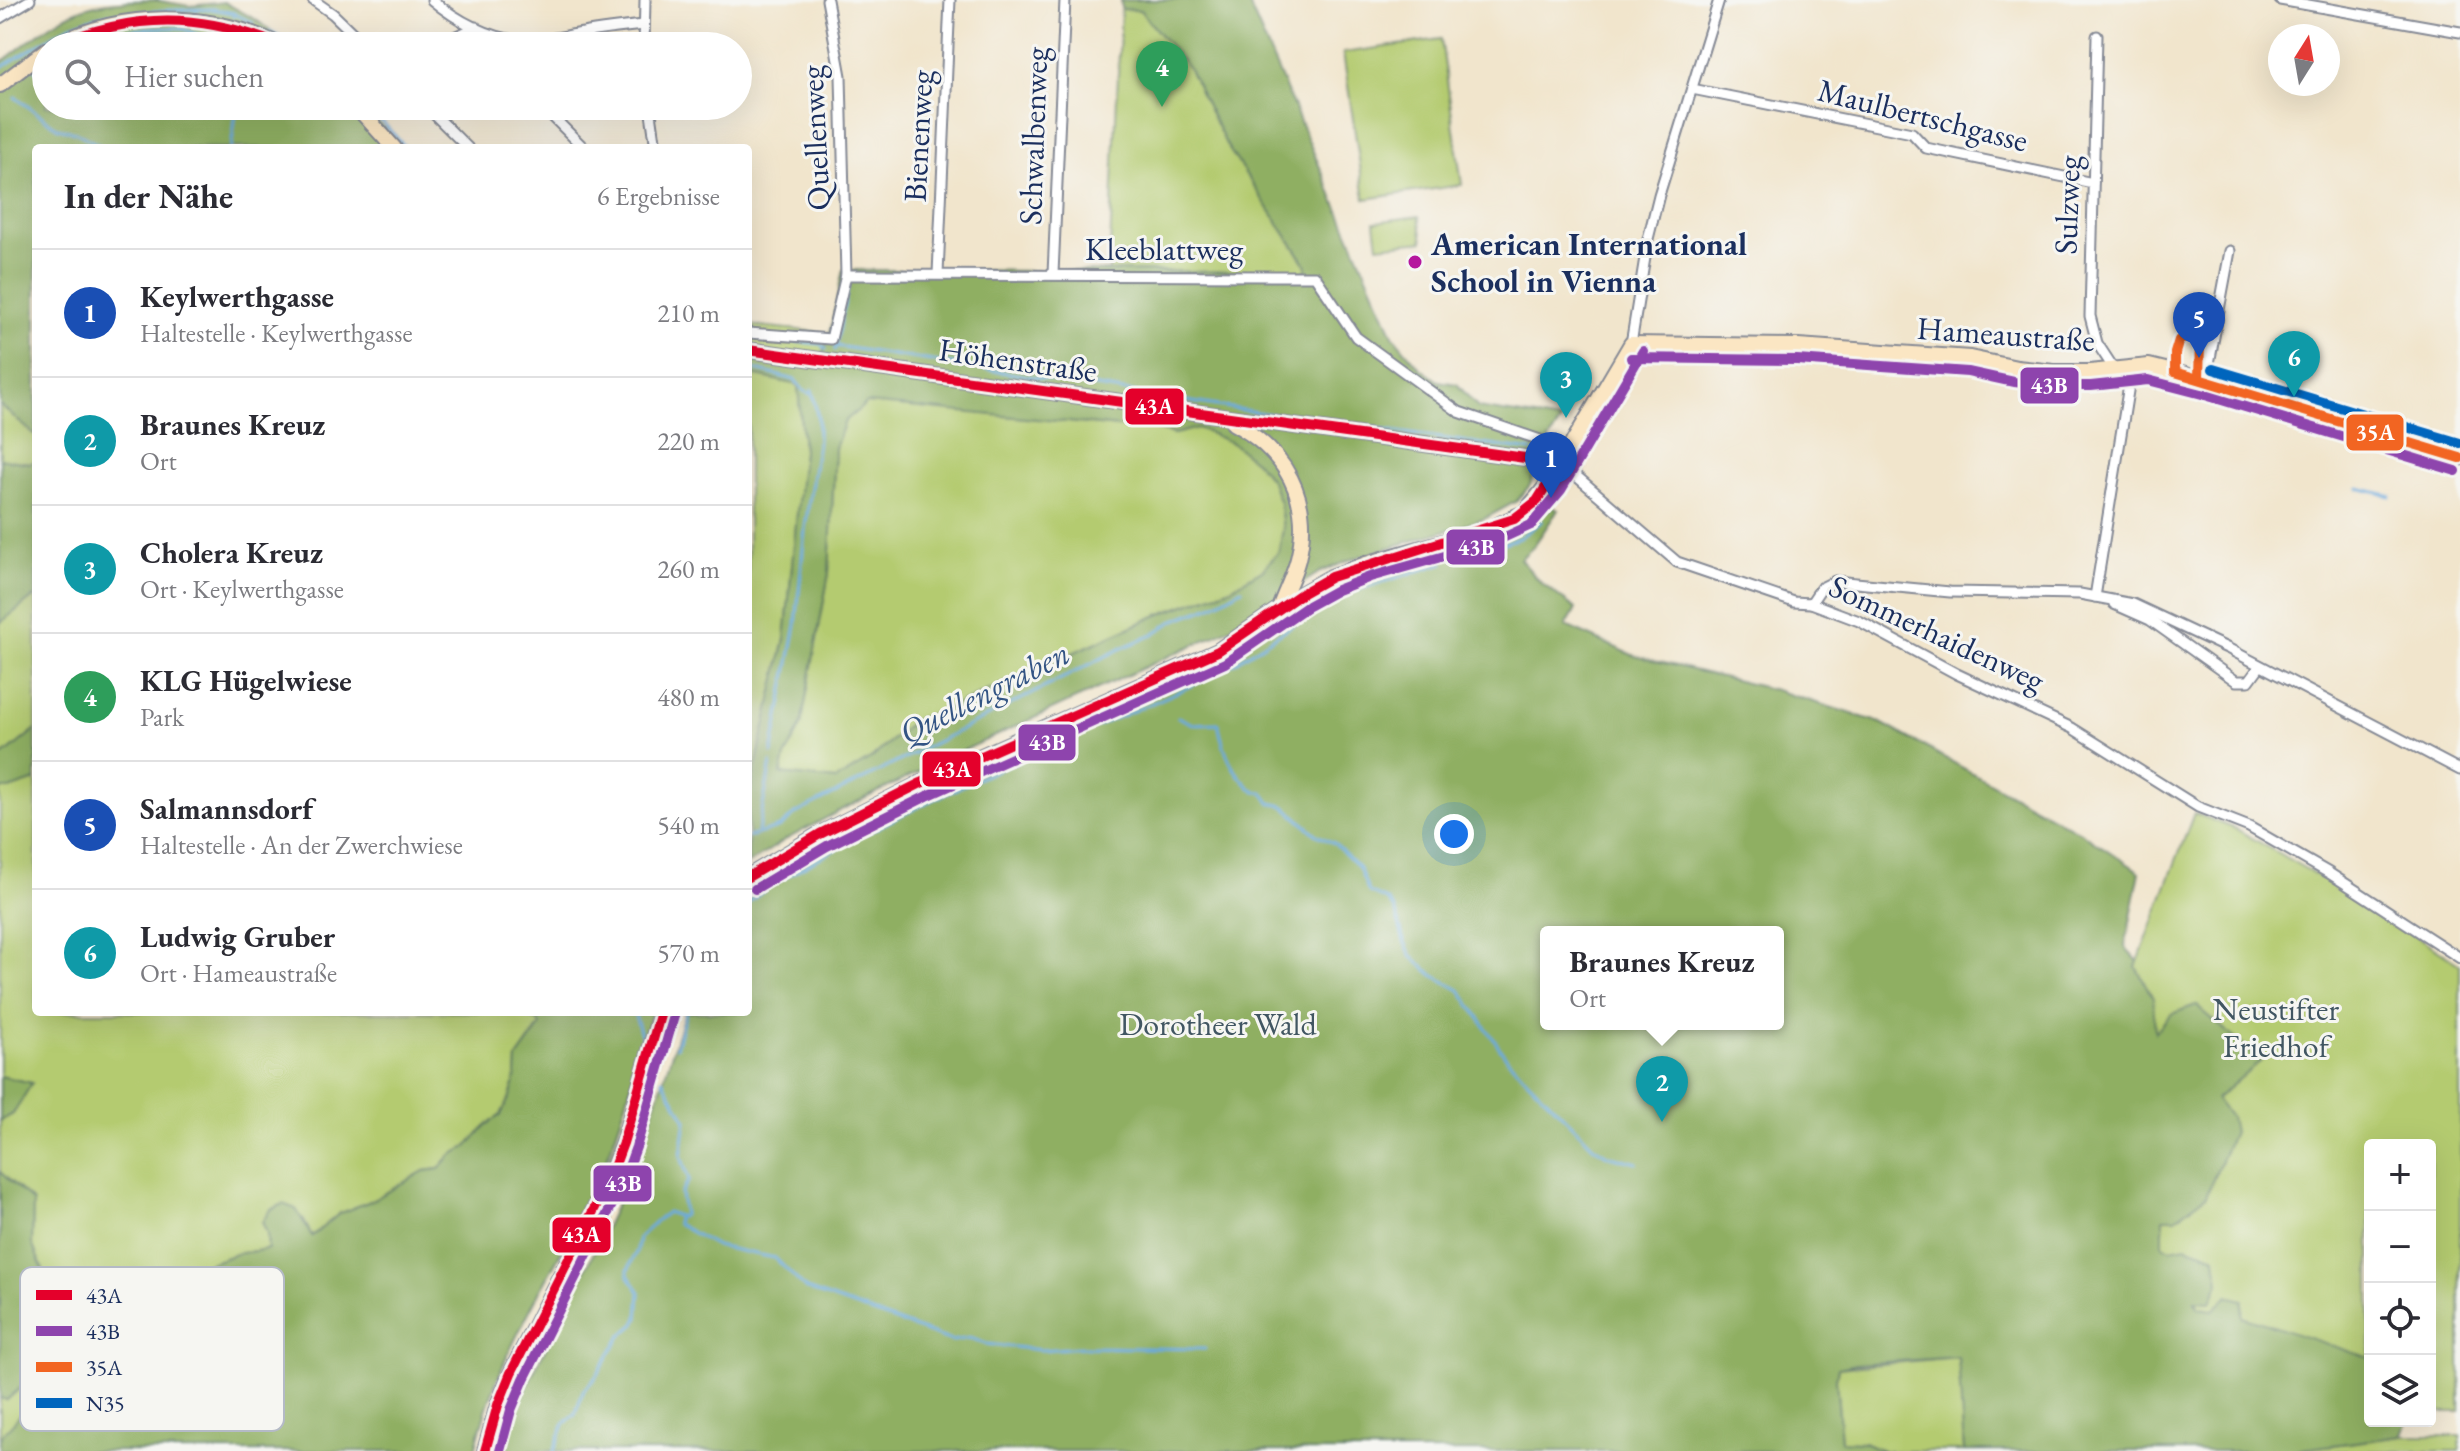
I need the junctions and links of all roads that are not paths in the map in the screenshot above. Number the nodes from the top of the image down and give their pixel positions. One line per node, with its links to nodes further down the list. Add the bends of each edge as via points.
1 (30, 0): 10 (street)
2 (313, 0): 15 (street)
3 (432, 0): 12 (street)
4 (645, 0): 11 (street)
5 (827, 0): 37 (street, Quellenweg, via 841,76)
6 (950, 0): 35 (street, Bienenweg)
7 (1065, 0): 36 (street, Schwalbenweg)
8 (1719, 0): 24 (street)
9 (2280, 0): 20 (street)
10 (0, 18)
11 (644, 25): 18 (street); 19 (street)
12 (476, 27): 16 (street); 17 (street)
13 (87, 32): 14 (main road, via 171,19)
14 (246, 32)
15 (352, 32)
16 (465, 32)
17 (491, 32)
18 (585, 32)
19 (644, 32)
20 (2460, 32)
21 (2097, 36): 33 (street, Sulzweg)
22 (32, 59): 23 (main road)
23 (0, 85)
24 (1692, 89): 33 (street, Maulbertschgasse, via 1912,133 1926,148); 39 (street, via 1648,239)
25 (369, 120): 29 (main road)
26 (440, 120): 30 (street)
27 (556, 120): 31 (street)
28 (652, 120): 32 (street)
29 (390, 144)
30 (464, 144)
31 (580, 144)
32 (655, 144)
33 (2093, 183): 42 (street, Sulzweg, via 2090,316 2097,343)
34 (2230, 251): 43 (street)
35 (938, 274): 36 (street, Kleeblattweg); 37 (street, Kleeblattweg)
36 (1053, 274): 45 (street, Kleeblattweg, via 1315,276 1356,337 1459,412)
37 (846, 275): 38 (street, via 831,339)
38 (752, 333)
39 (1631, 344): 42 (main road, Hameaustraße, via 1798,346 1970,358 2040,371); 45 (main road)
40 (752, 351): 44 (main road, Höhenstraße)
41 (2132, 366): 42 (main road, Hameaustraße); 43 (main road, Hameaustraße); 47 (street)
42 (2114, 369)
43 (2206, 380): 46 (main road, Hameaustraße)
44 (1225, 418): 45 (main road); 49 (main road, Höhenstraße, via 1273,452 1297,494 1302,539)
45 (1565, 457): 48 (street, Sommerhaidenweg, via 1677,562 1794,602); 49 (main road, via 1537,501 1514,519 1349,570)
46 (2460, 458)
47 (2095, 597): 48 (street, via 1835,581 1821,588); 50 (street, via 2133,604); 50 (street, via 2150,620 2236,681 2249,681)
48 (1811, 603): 53 (street, Sommerhaidenweg, via 1859,621 2072,728 2198,807 2249,827 2329,873)
49 (1280, 608): 52 (main road, via 1196,662 921,783)
50 (2260, 666): 51 (street)
51 (2460, 770)
52 (752, 875)
53 (2460, 958)
54 (660, 1016): 55 (main road, via 610,1178 511,1373)
55 (485, 1451)

